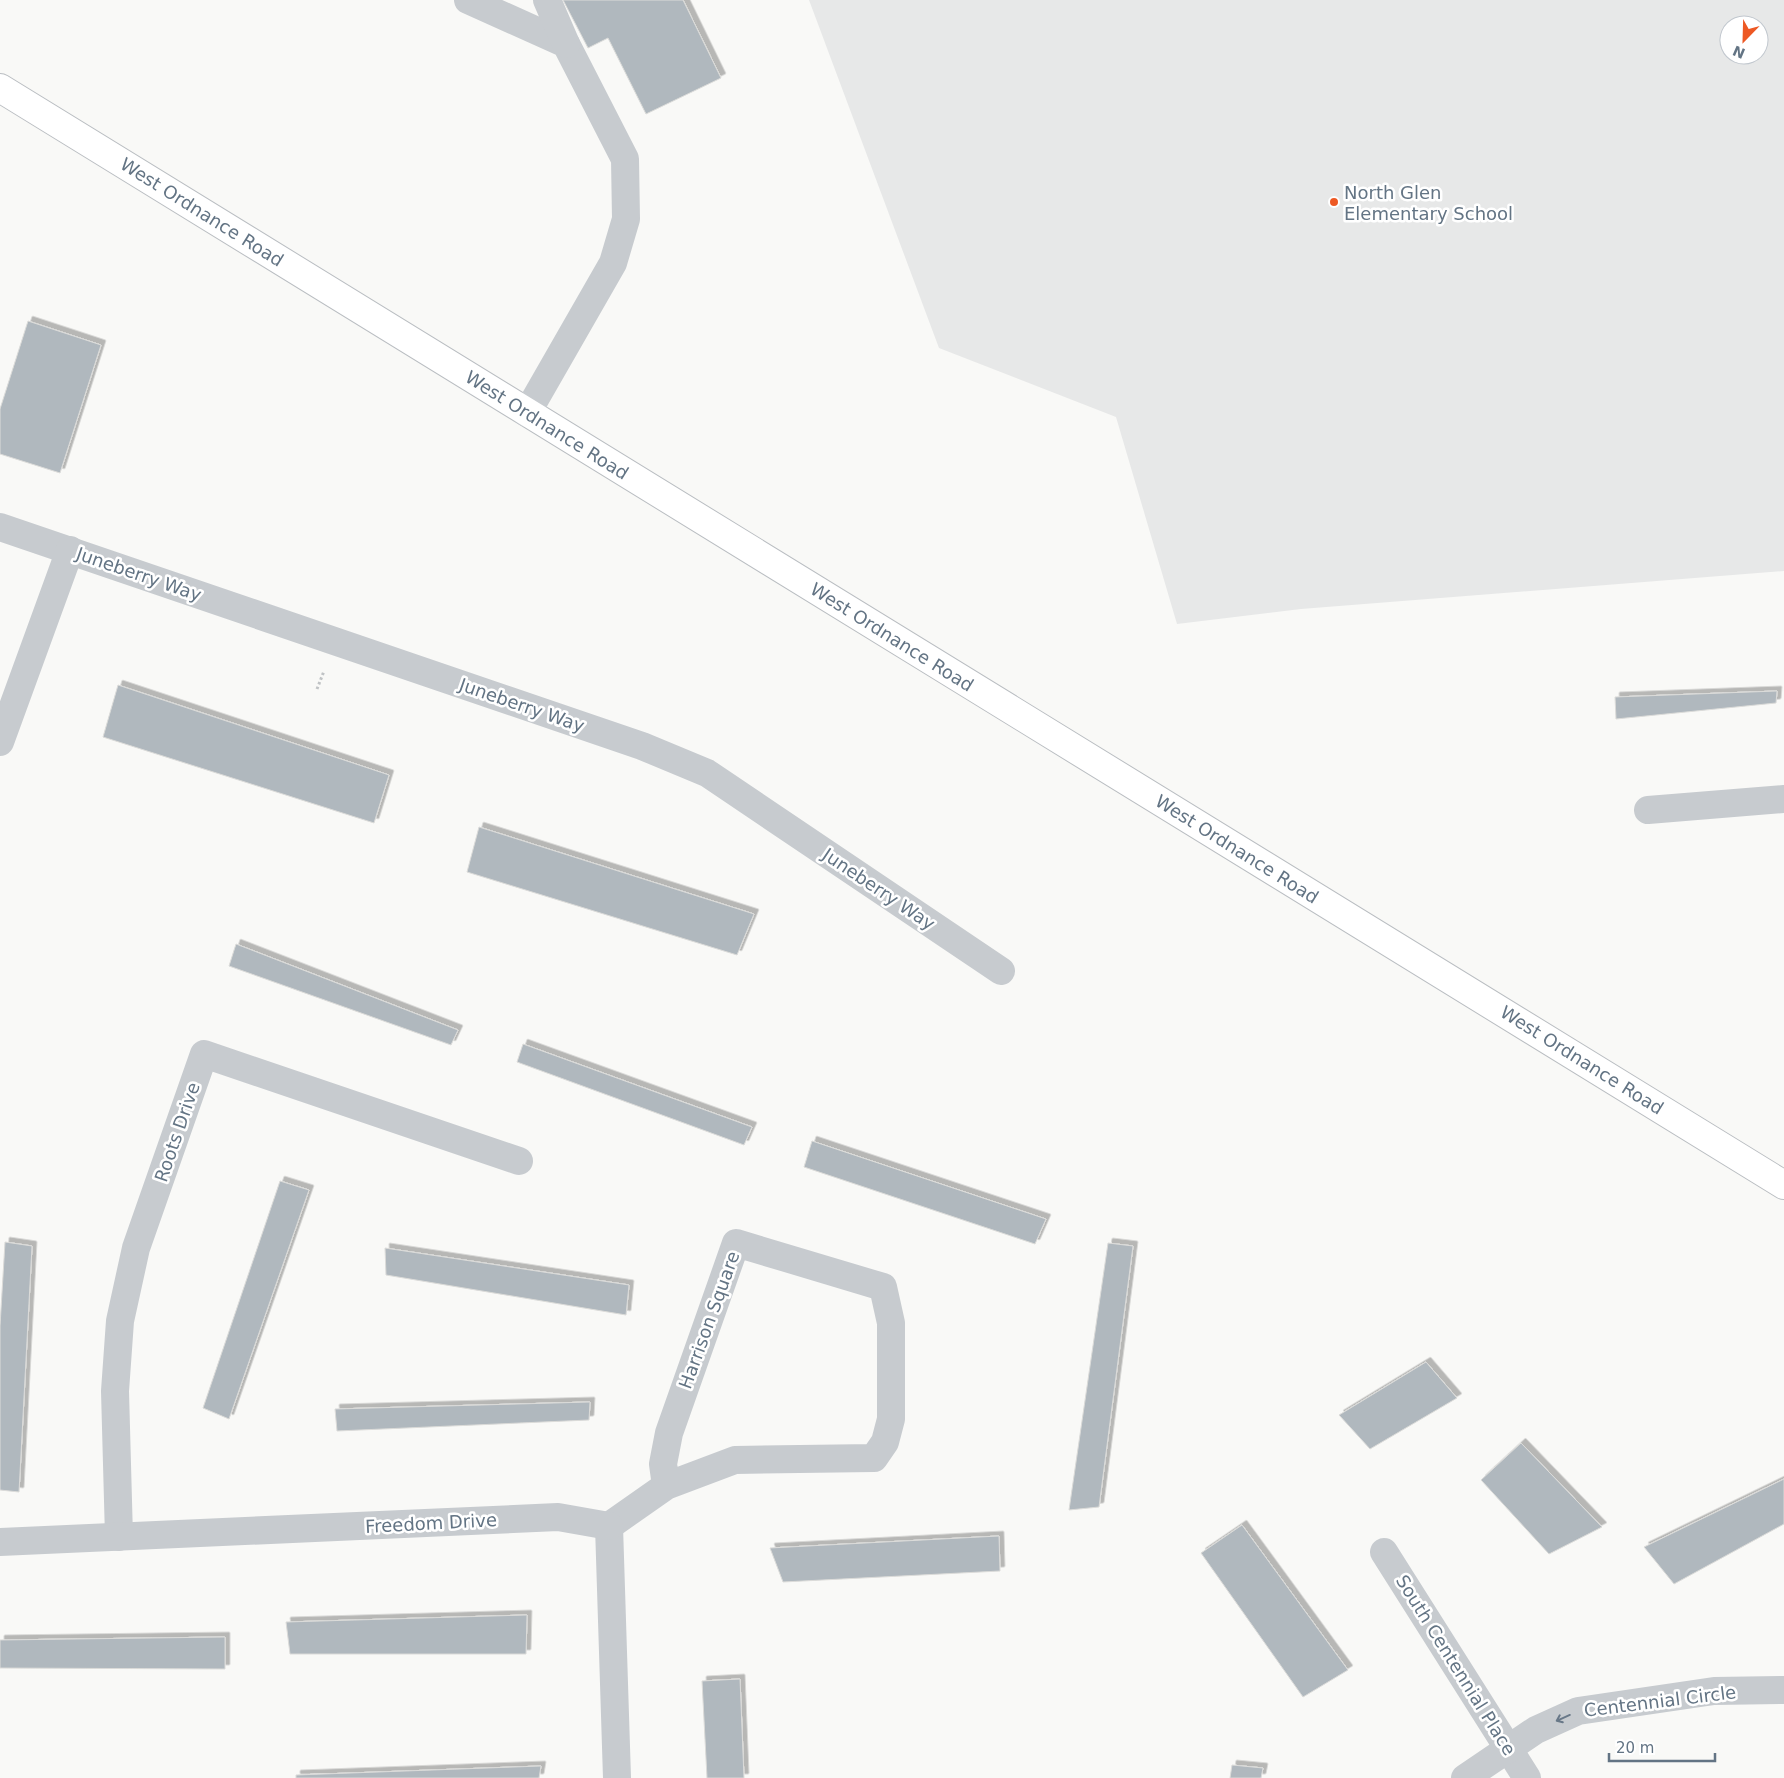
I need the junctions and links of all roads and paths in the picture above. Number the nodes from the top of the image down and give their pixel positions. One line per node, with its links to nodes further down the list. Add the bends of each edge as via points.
1 (468, 0): 3 (street)
2 (547, 0): 3 (street)
3 (566, 44): 5 (street, via 625,159 626,219 613,263)
4 (0, 88): 5 (main road, West Ordnance Road)
5 (527, 413): 13 (main road, West Ordnance Road)
6 (0, 527): 7 (street, Juneberry Way)
7 (70, 550): 8 (street); 11 (street, Juneberry Way, via 642,746 707,772)
8 (0, 742)
9 (1784, 799): 10 (street)
10 (1648, 810)
11 (1001, 971)
12 (519, 1161): 16 (street, Roots Drive, via 204,1054 136,1248 120,1321 115,1391)
13 (1784, 1185)
14 (666, 1486): 14 (street, Harrison Square, via 663,1464 669,1433 736,1243 883,1287 891,1323 891,1419 885,1442 874,1458 735,1460); 15 (street, Harrison Square)
15 (609, 1526): 16 (street, Freedom Drive, via 558,1517); 21 (street)
16 (119, 1537): 17 (street, Freedom Drive)
17 (0, 1542)
18 (1384, 1552): 20 (street, South Centennial Place)
19 (1784, 1690): 20 (street, Centennial Circle, one-way to 20, via 1714,1691 1578,1711 1536,1730)
20 (1508, 1749): 22 (street, Centennial Circle); 23 (street, South Centennial Place)
21 (617, 1778)
22 (1465, 1778)
23 (1527, 1778)

